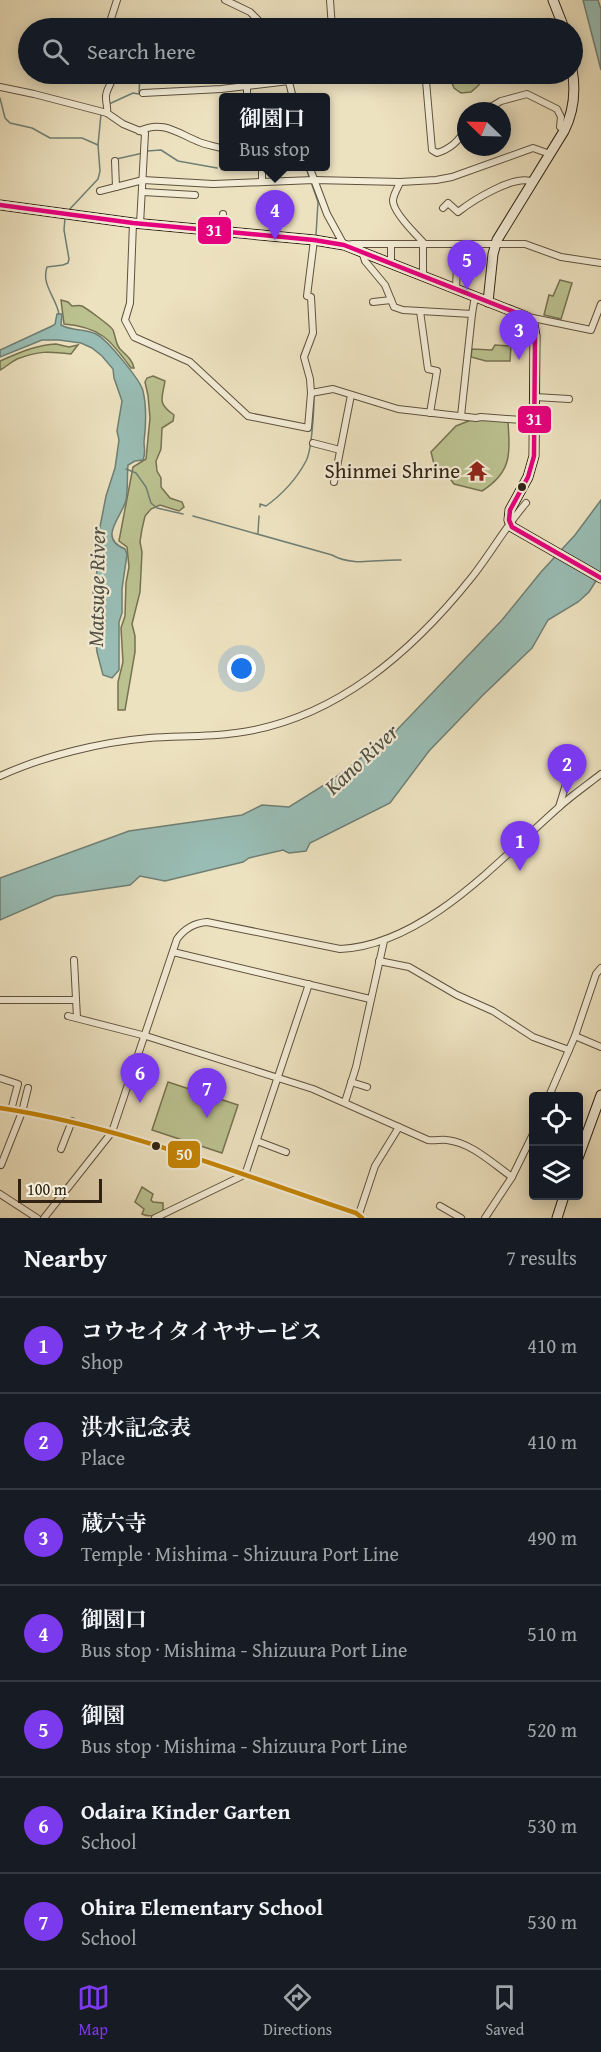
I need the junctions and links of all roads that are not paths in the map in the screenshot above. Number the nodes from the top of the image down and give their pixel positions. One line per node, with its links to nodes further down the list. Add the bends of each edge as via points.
1 (117, 0): 5 (street)
2 (225, 0): 6 (street)
3 (330, 0): 7 (street)
4 (553, 0): 8 (main road)
5 (111, 18)
6 (256, 18)
7 (331, 18)
8 (560, 18)
9 (111, 84): 18 (street, via 106,95)
10 (259, 84): 13 (street)
11 (426, 84): 21 (street, via 432,150 444,151)
12 (574, 84): 20 (main road, via 574,99)
13 (248, 86): 15 (street); 16 (street)
14 (0, 87): 18 (street)
15 (143, 93)
16 (247, 93)
17 (499, 102): 20 (street, via 527,94 557,109)
18 (107, 113): 19 (street)
19 (139, 131): 22 (street, via 164,126); 27 (street, via 146,136)
20 (564, 131): 23 (main road)
21 (457, 140)
22 (219, 148)
23 (550, 154): 30 (street, via 533,148 442,180); 31 (main road)
24 (115, 161): 32 (street)
25 (262, 171): 29 (street)
26 (311, 171): 28 (street)
27 (143, 180): 29 (street); 32 (street); 34 (street)
28 (314, 180): 29 (street); 30 (street); 45 (street)
29 (262, 182)
30 (400, 182): 43 (street, via 393,204)
31 (533, 182): 37 (street, via 526,179 503,185 458,212 448,203); 46 (main road)
32 (116, 187): 33 (street)
33 (100, 191)
34 (143, 192): 35 (street); 39 (street)
35 (195, 195)
36 (0, 205): 39 (main road)
37 (443, 208)
38 (223, 214): 40 (street)
39 (137, 224): 40 (main road); 60 (street, via 125,320 132,335 185,358 252,417 308,428)
40 (224, 232): 41 (main road)
41 (314, 240): 45 (main road); 60 (street, via 307,296 311,297 313,333 304,357)
42 (391, 244): 43 (street); 45 (street); 48 (street)
43 (423, 244): 44 (street); 50 (street)
44 (458, 244): 46 (street); 51 (street)
45 (344, 245): 47 (main road)
46 (495, 245): 49 (street, via 525,244); 55 (main road)
47 (362, 252): 48 (main road); 53 (street, via 385,285)
48 (391, 262): 50 (main road)
49 (601, 263)
50 (423, 275): 51 (main road)
51 (456, 288): 52 (main road)
52 (475, 296): 55 (main road); 58 (street)
53 (390, 300): 54 (street); 57 (street, via 394,307)
54 (373, 302)
55 (488, 302): 59 (main road)
56 (601, 304): 59 (street, via 591,330)
57 (420, 311): 58 (street); 64 (street, via 428,369 437,371)
58 (472, 314): 65 (street)
59 (527, 317): 62 (main road, via 535,336)
60 (311, 393): 61 (street, via 333,389)
61 (351, 394): 64 (street, via 398,409); 68 (street)
62 (535, 397): 63 (street); 66 (main road)
63 (569, 399)
64 (430, 413): 65 (street)
65 (461, 416): 66 (street)
66 (535, 421): 71 (main road, via 532,467 510,510)
67 (313, 443): 68 (street)
68 (340, 450): 69 (street)
69 (334, 482)
70 (526, 503): 71 (street)
71 (511, 525): 72 (main road); 74 (street, via 472,577 412,642 330,704 268,728 115,742 44,759)
72 (601, 578)
73 (601, 774): 76 (street)
74 (0, 776)
75 (566, 784): 76 (street)
76 (559, 807): 77 (street, via 436,913)
77 (384, 940): 78 (street, via 349,949 332,948 207,921 184,930); 80 (street)
78 (173, 952): 82 (street); 88 (street)
79 (74, 960): 85 (street)
80 (379, 961): 83 (street); 91 (street, via 410,967 533,1036)
81 (601, 968): 89 (street)
82 (309, 984): 83 (street); 92 (street)
83 (370, 999): 94 (street)
84 (0, 1000): 85 (street)
85 (76, 1000): 87 (street)
86 (68, 1016): 87 (street)
87 (77, 1018): 88 (street)
88 (146, 1036): 92 (street); 105 (street)
89 (575, 1036): 90 (street); 91 (street)
90 (601, 1047)
91 (569, 1050): 97 (street)
92 (279, 1077): 99 (street); 106 (street)
93 (0, 1078): 101 (street, via 18,1084)
94 (351, 1082): 96 (street); 99 (street)
95 (28, 1088): 102 (street)
96 (367, 1088)
97 (551, 1092)
98 (601, 1095): 108 (main road)
99 (345, 1102): 104 (street)
100 (0, 1108): 101 (street)
101 (11, 1110): 102 (street)
102 (22, 1112): 103 (street); 111 (street)
103 (72, 1121): 105 (street); 109 (street)
104 (399, 1127): 113 (street, via 428,1140 444,1139 466,1145); 117 (street, via 375,1166)
105 (112, 1132): 112 (street); 119 (street)
106 (257, 1141): 110 (street); 112 (street)
107 (529, 1142): 113 (street)
108 (583, 1147)
109 (61, 1149)
110 (286, 1152)
111 (0, 1166)
112 (245, 1174): 117 (street); 120 (street)
113 (512, 1177): 122 (street)
114 (0, 1194): 118 (street)
115 (563, 1200): 123 (main road)
116 (440, 1206): 121 (street)
117 (361, 1217)
118 (37, 1218)
119 (44, 1218)
120 (155, 1218)
121 (461, 1218)
122 (485, 1218)
123 (557, 1218)

